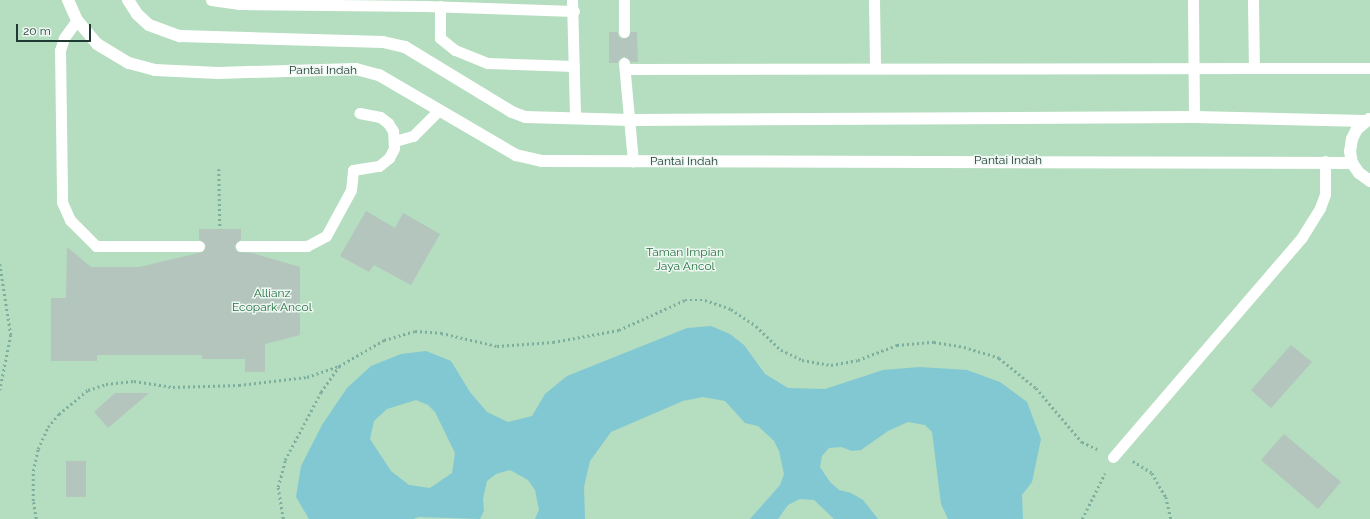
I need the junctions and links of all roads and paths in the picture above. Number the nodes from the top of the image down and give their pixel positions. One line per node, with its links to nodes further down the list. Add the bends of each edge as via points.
1 (68, 0): 12 (street, Pantai Indah)
2 (128, 0): 22 (street, via 137,14 149,25 180,36 375,42 405,47 512,112 524,116)
3 (211, 0): 9 (lane, via 240,4)
4 (572, 0): 11 (lane)
5 (624, 0): 13 (lane)
6 (874, 0): 15 (lane)
7 (1193, 0): 18 (lane)
8 (1253, 0): 16 (lane)
9 (425, 3): 10 (lane)
10 (440, 6): 11 (lane); 14 (lane, via 440,38 456,50 488,63)
11 (574, 11): 14 (lane)
12 (78, 20): 19 (street, Pantai Indah, via 97,44 129,63 155,70 218,73 356,69 379,75); 32 (lane, via 64,38 60,50 62,202 70,220 96,246)
13 (624, 32)
14 (574, 66): 22 (lane)
15 (875, 68): 18 (lane); 23 (lane, via 624,66)
16 (1254, 68): 17 (lane); 18 (lane)
17 (1370, 68)
18 (1194, 69): 21 (lane)
19 (439, 110): 25 (lane, via 413,136); 27 (street, Pantai Indah, via 516,155 542,161)
20 (359, 113): 25 (lane, via 380,117 388,123)
21 (1194, 116): 23 (street); 24 (street)
22 (575, 118): 23 (street)
23 (631, 120): 27 (lane)
24 (1368, 120): 28 (street, via 1352,139)
25 (395, 141): 33 (lane, via 388,158 379,166 353,170 351,190 332,227 318,242 307,246)
26 (1325, 161): 27 (street, Pantai Indah); 28 (street, Pantai Indah); 37 (lane, via 1325,194 1320,208 1302,237)
27 (634, 162)
28 (1352, 163): 30 (street, via 1359,173)
29 (219, 169): 31 (path)
30 (1370, 181)
31 (220, 229)
32 (199, 246)
33 (241, 246)
34 (0, 264): 36 (path, via 10,340)
35 (339, 366): 37 (path, via 384,340 415,331 440,333 497,346 553,342 619,330 685,300 705,300 731,309 756,326 781,350 802,360 831,365 858,360 897,346 934,342 964,347 999,358 1036,388 1082,442); 38 (path, via 307,377 239,385 173,387 134,381 106,384 88,390 59,414 48,427 38,449 32,501); 39 (path, via 321,392 285,460 278,487)
36 (0, 390)
37 (1112, 457): 40 (path); 41 (path, via 1135,461 1152,473 1166,497)
38 (36, 519)
39 (282, 519)
40 (1082, 519)
41 (1171, 519)

